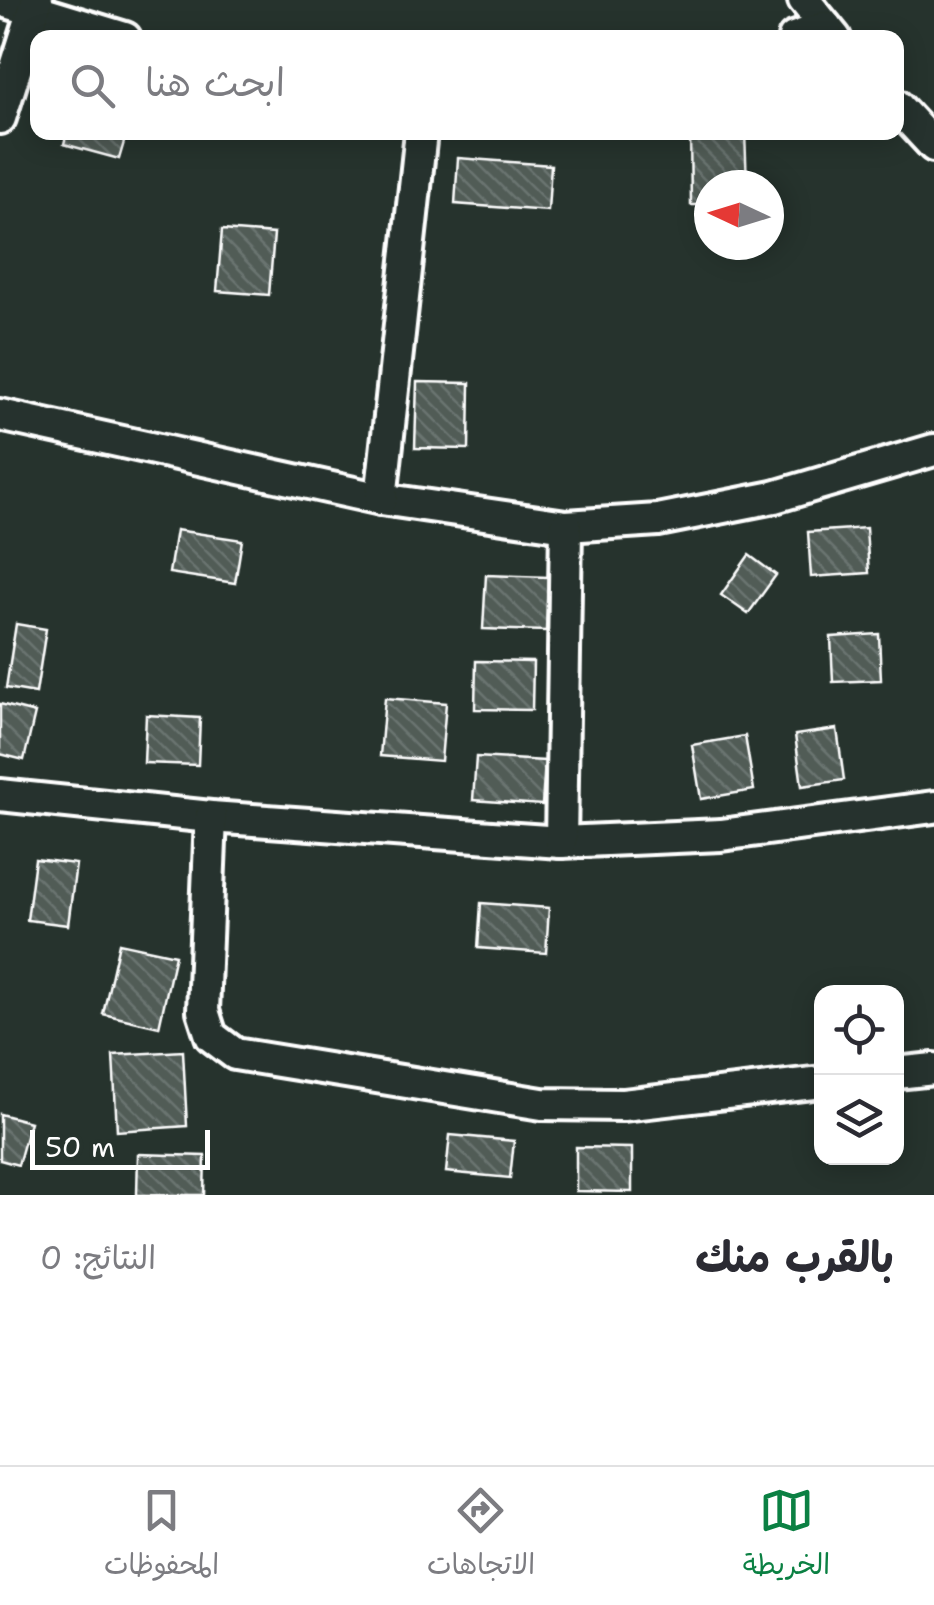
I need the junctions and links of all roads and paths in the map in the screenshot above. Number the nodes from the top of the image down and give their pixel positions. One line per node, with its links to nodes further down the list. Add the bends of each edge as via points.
1 (0, 0): 3 (street)
2 (804, 0): 5 (street)
3 (35, 6): 4 (street); 7 (street)
4 (102, 30)
5 (828, 30)
6 (904, 114): 9 (street)
7 (0, 118)
8 (420, 140): 12 (street)
9 (934, 146)
10 (0, 415): 12 (street)
11 (934, 450): 13 (street, via 774,497 658,520)
12 (381, 499): 13 (street)
13 (566, 526): 17 (street)
14 (0, 796): 16 (street)
15 (934, 807): 17 (street, via 721,836)
16 (211, 817): 17 (street); 20 (street, via 203,1011 211,1036 235,1054 542,1104 623,1105)
17 (561, 842)
18 (934, 1068): 19 (street)
19 (904, 1072)
20 (814, 1083)

